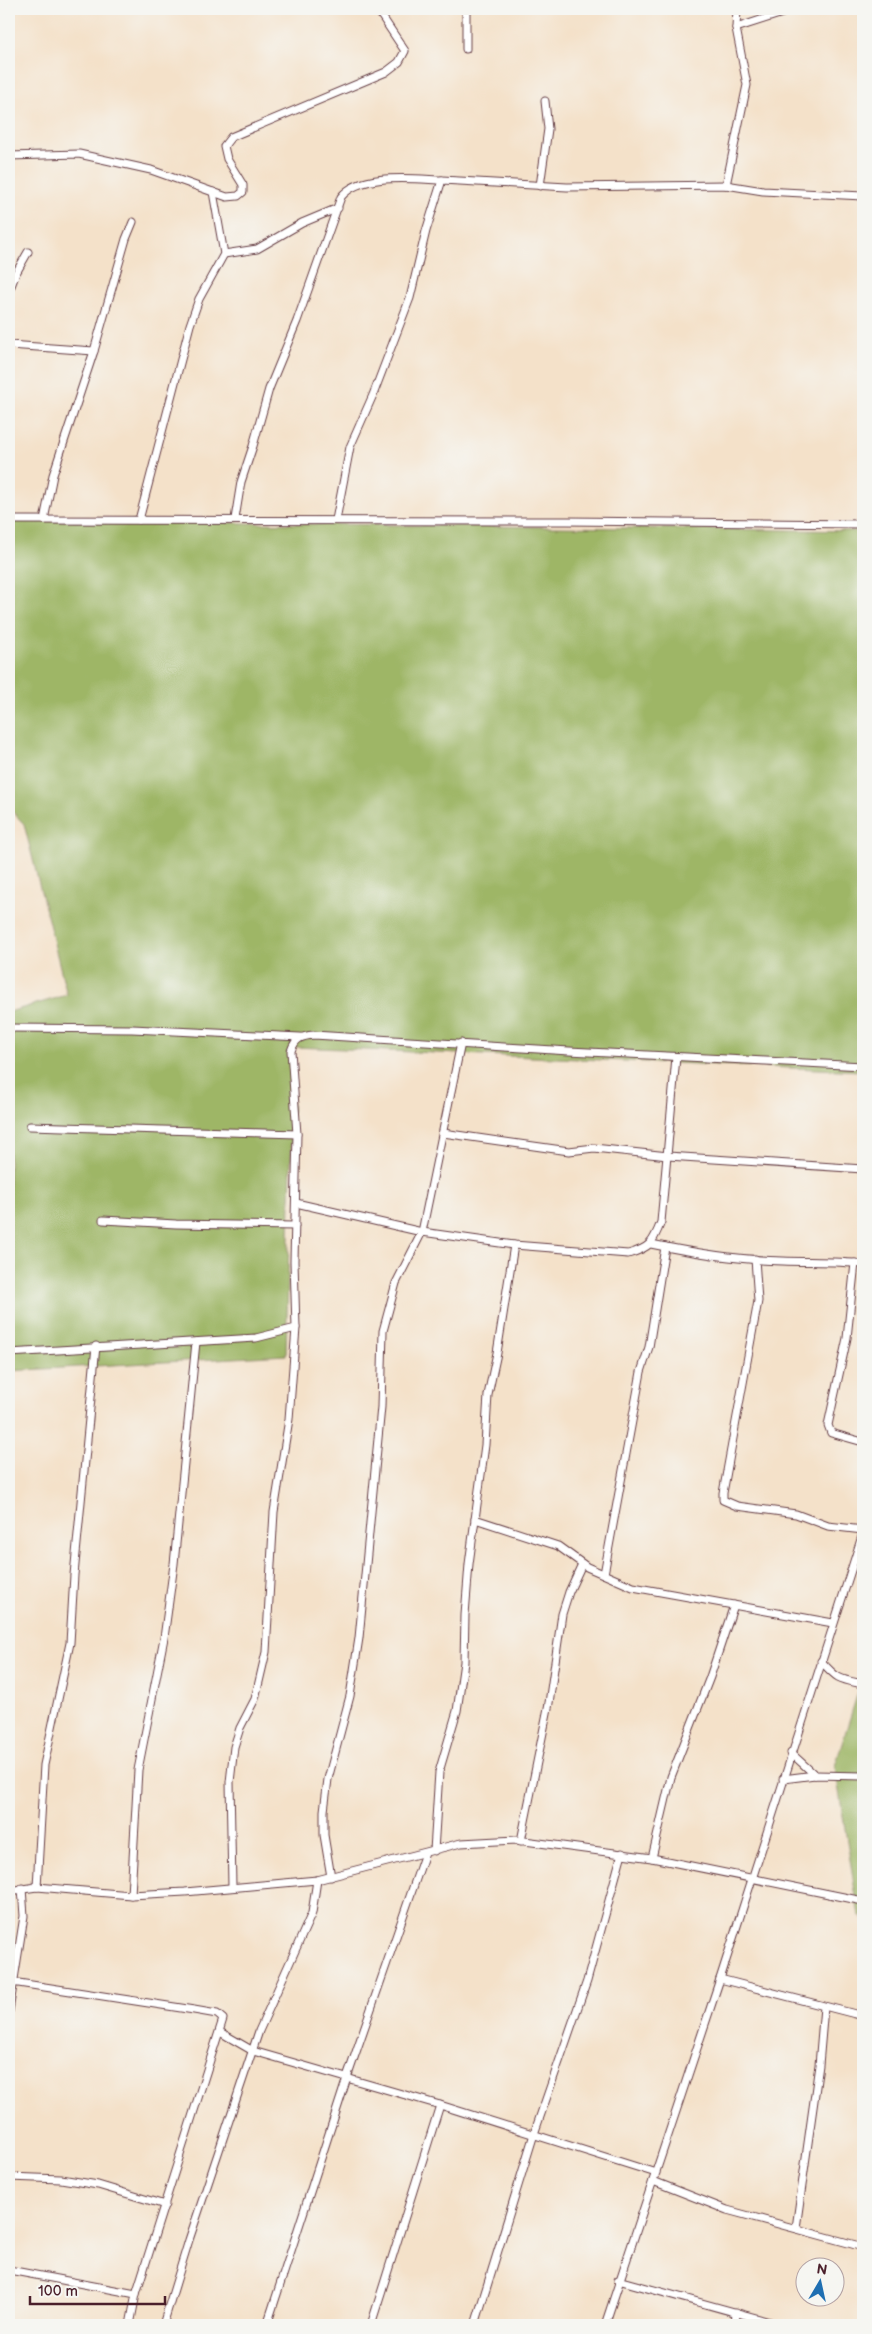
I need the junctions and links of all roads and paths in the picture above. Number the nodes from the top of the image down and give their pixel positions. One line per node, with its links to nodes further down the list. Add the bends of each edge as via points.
1 (377, 9): 12 (street, via 405,51 399,62 386,72 231,137 224,146 226,160 244,185 243,192 238,196)
2 (466, 9): 6 (street)
3 (737, 9): 5 (street)
4 (795, 9): 5 (street)
5 (736, 28): 10 (street, via 747,85)
6 (466, 49)
7 (545, 101): 11 (street, via 548,129)
8 (9, 156): 12 (street, via 79,154 151,170)
9 (442, 180): 11 (street); 14 (street, via 376,180 346,192); 25 (street, via 410,298 350,447)
10 (726, 185): 11 (street); 13 (street, via 763,191)
11 (540, 186)
12 (213, 192): 17 (street)
13 (863, 196)
14 (336, 207): 17 (street, via 257,249); 21 (street, via 297,321 269,389 241,482)
15 (133, 222): 20 (street)
16 (28, 252): 18 (street)
17 (224, 254): 24 (street, via 190,324)
18 (9, 291)
19 (9, 345): 20 (street)
20 (94, 351): 23 (street, via 53,474)
21 (235, 519): 24 (street); 25 (street)
22 (9, 520): 23 (street)
23 (44, 520): 24 (street)
24 (139, 520)
25 (336, 520): 26 (street)
26 (863, 524)
27 (9, 1028): 28 (street, via 132,1029)
28 (301, 1037): 29 (street); 34 (street, via 293,1043 291,1051)
29 (461, 1043): 30 (street); 33 (street)
30 (676, 1057): 31 (street); 35 (street)
31 (863, 1066)
32 (30, 1126): 34 (street)
33 (443, 1133): 35 (street, via 569,1151 594,1148); 40 (street)
34 (297, 1134): 37 (street)
35 (668, 1156): 36 (street); 41 (street, via 661,1222)
36 (863, 1169)
37 (296, 1203): 39 (street); 40 (street)
38 (103, 1220): 39 (street)
39 (295, 1226): 47 (street)
40 (422, 1232): 42 (street); 69 (street, via 396,1283 383,1331 382,1407 360,1638 350,1696 328,1779 324,1812)
41 (651, 1244): 42 (street, via 644,1250 628,1254); 43 (street)
42 (514, 1246): 52 (street, via 498,1353 488,1395)
43 (665, 1247): 44 (street); 55 (street, via 649,1348 641,1372)
44 (755, 1259): 45 (street); 53 (street, via 758,1301 737,1405 723,1500 737,1506 796,1514 828,1526)
45 (855, 1263): 46 (street); 51 (street, via 847,1338 828,1425 831,1433)
46 (863, 1264)
47 (296, 1328): 48 (street, via 256,1338); 72 (street, via 289,1419 274,1512 266,1652 255,1699 234,1747 230,1782)
48 (196, 1342): 49 (street); 76 (street, via 172,1582 138,1770)
49 (96, 1346): 50 (street); 73 (street, via 70,1643 44,1765)
50 (9, 1353)
51 (863, 1442)
52 (475, 1519): 54 (street, via 558,1546); 65 (street, via 458,1711 439,1772)
53 (863, 1531): 57 (street)
54 (582, 1564): 55 (street); 64 (street, via 562,1614 549,1703)
55 (604, 1574): 56 (street, via 633,1587)
56 (734, 1605): 57 (street); 68 (street, via 671,1777)
57 (833, 1623): 58 (street)
58 (821, 1661): 59 (street, via 843,1681); 60 (street)
59 (863, 1684)
60 (791, 1753): 61 (street); 63 (street)
61 (815, 1775): 62 (street); 63 (street)
62 (863, 1776)
63 (783, 1779): 70 (street)
64 (521, 1841): 65 (street, via 461,1844); 67 (street)
65 (434, 1851): 66 (street)
66 (425, 1853): 69 (street); 85 (street)
67 (622, 1853): 68 (street); 87 (street, via 587,1981)
68 (652, 1858): 70 (street)
69 (331, 1877): 71 (street)
70 (752, 1877): 77 (street); 78 (street)
71 (317, 1880): 72 (street); 84 (street, via 312,1913)
72 (232, 1886): 76 (street)
73 (37, 1887): 74 (street); 76 (street)
74 (22, 1888): 75 (street); 79 (street, via 24,1916)
75 (9, 1891)
76 (131, 1895)
77 (863, 1901)
78 (720, 1979): 80 (street); 88 (street)
79 (12, 1982): 81 (street); 83 (street, via 217,2014 223,2020)
80 (824, 2007): 82 (street); 92 (street, via 820,2065)
81 (9, 2011)
82 (863, 2016)
83 (220, 2032): 84 (street); 91 (street)
84 (253, 2051): 85 (street); 99 (street)
85 (346, 2078): 86 (street); 100 (street)
86 (440, 2105): 87 (street); 101 (street)
87 (534, 2134): 88 (street); 102 (street)
88 (656, 2172): 90 (street)
89 (9, 2177): 91 (street, via 62,2179 98,2185)
90 (653, 2181): 92 (street, via 727,2210); 95 (street)
91 (164, 2206): 96 (street)
92 (796, 2228): 93 (street)
93 (863, 2247)
94 (9, 2270): 96 (street)
95 (618, 2280): 97 (street); 103 (street)
96 (136, 2294): 98 (street)
97 (736, 2312): 104 (street); 105 (street)
98 (130, 2325)
99 (164, 2325)
100 (267, 2325)
101 (371, 2325)
102 (475, 2325)
103 (605, 2325)
104 (735, 2325)
105 (781, 2325)

